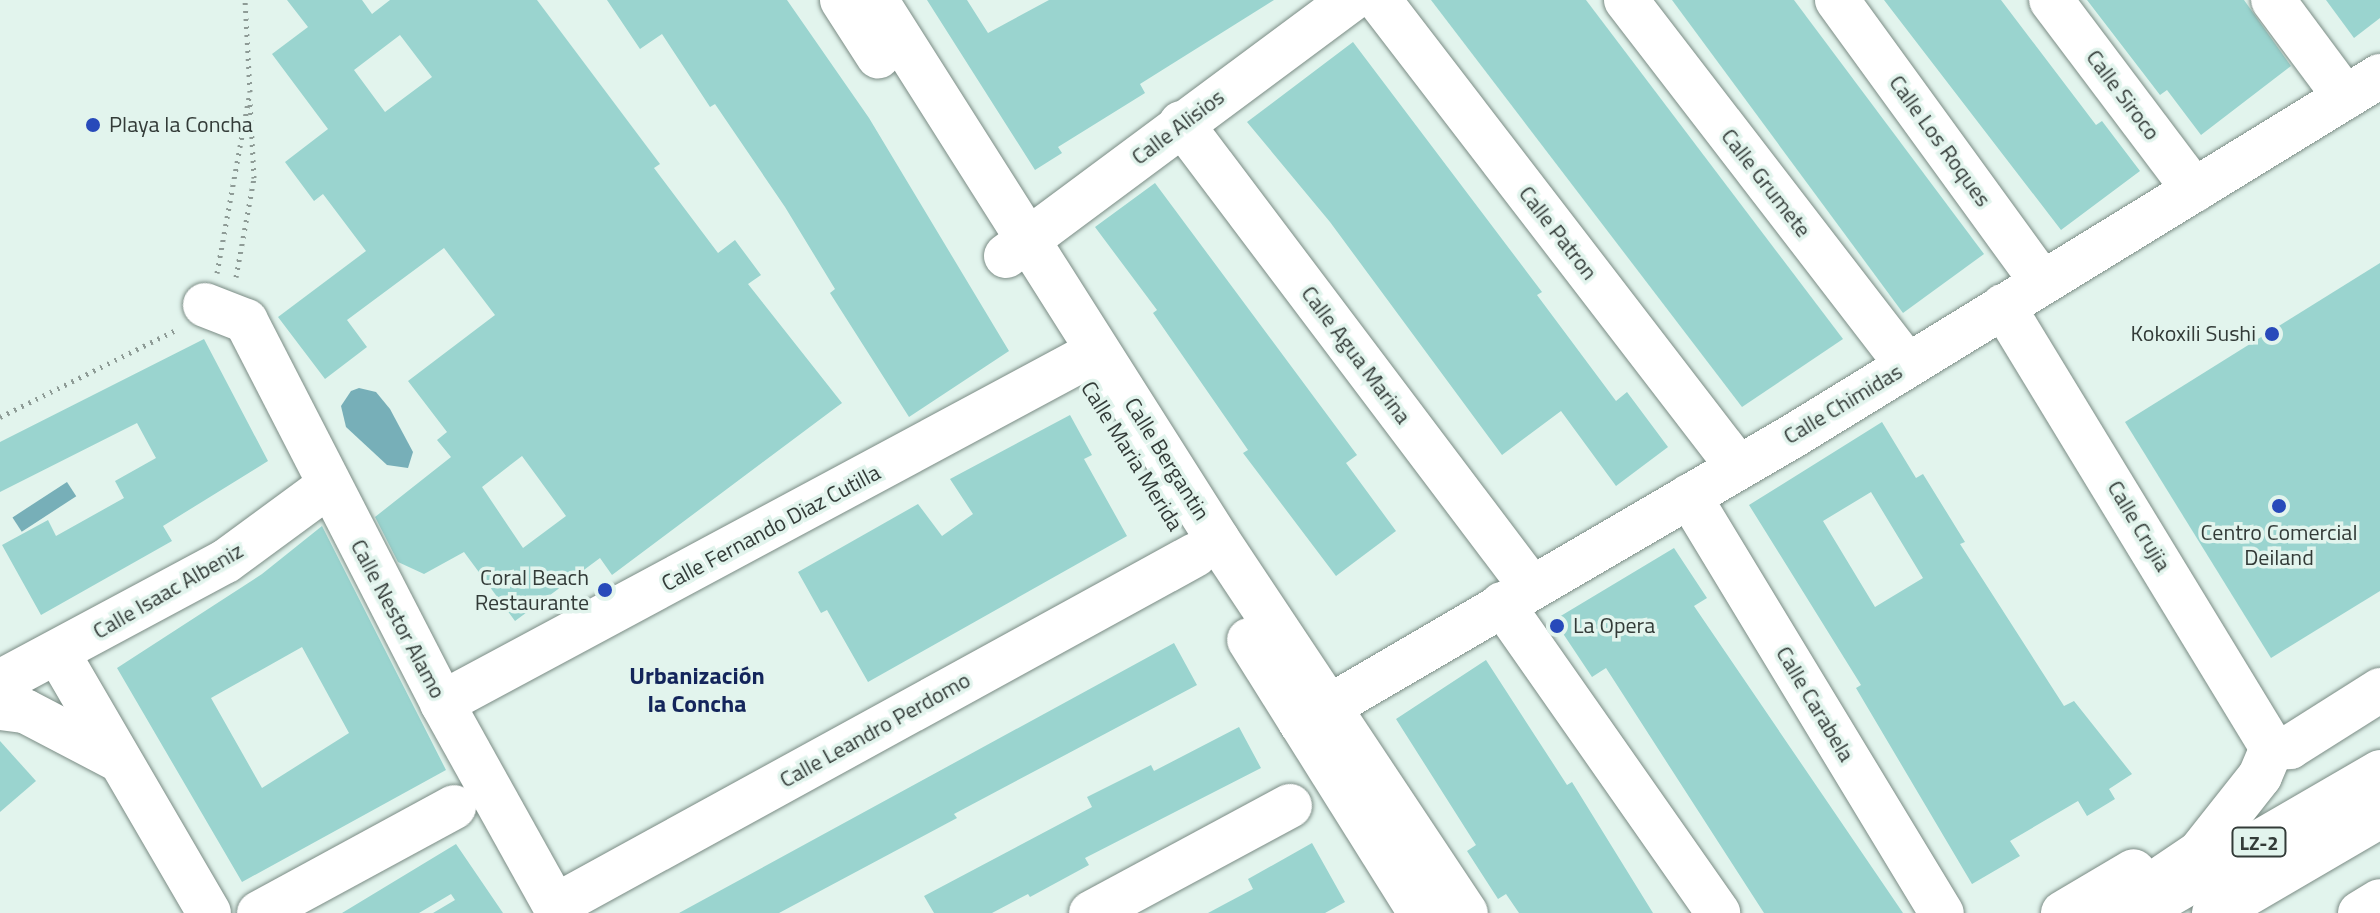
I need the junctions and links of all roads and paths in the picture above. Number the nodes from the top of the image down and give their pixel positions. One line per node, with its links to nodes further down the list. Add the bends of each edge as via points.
1 (245, 0): 10 (path)
2 (1351, 0): 11 (main road, Calle Alisios)
3 (1379, 0): 21 (main road, Calle Patron)
4 (1626, 0): 19 (main road, Calle Grumete)
5 (1837, 0): 14 (main road, Calle Los Roques)
6 (2051, 0): 12 (main road, Calle Siroco)
7 (2273, 0): 9 (main road)
8 (864, 9): 13 (main road, Calle Bergantin)
9 (2363, 86): 12 (main road, Calle Chimidas)
10 (250, 92): 15 (path, via 216,275); 17 (path, via 254,178 235,281)
11 (1181, 123): 13 (main road, Calle Alisios); 25 (main road, Calle Agua Marina)
12 (2194, 190): 14 (main road, Calle Chimidas)
13 (1017, 248): 18 (main road, Calle Bergantin)
14 (2042, 282): 16 (main road, Calle Chimidas)
15 (205, 305): 17 (main road); 20 (path, via 180,328)
16 (2003, 306): 19 (main road, Calle Chimidas); 32 (main road, Calle Crujia)
17 (246, 321): 22 (main road, Calle Nestor Alamo)
18 (1086, 358): 24 (main road, Calle Maria Merida); 29 (main road, Calle Fernando Diaz Cutilla); 31 (main road, Calle Bergantin)
19 (1907, 365): 21 (main road, Calle Chimidas)
20 (0, 417)
21 (1738, 467): 23 (main road, Calle Chimidas)
22 (328, 486): 26 (main road, Calle Isaac Albeniz, via 226,561); 29 (main road, Calle Nestor Alamo)
23 (1689, 496): 25 (main road, Calle Chimidas); 48 (main road, Calle Carabela)
24 (1195, 555): 31 (main road, Calle Maria Merida); 41 (main road, Calle Leandro Perdomo)
25 (1516, 596): 31 (main road, Calle Chimidas); 47 (main road, Calle Agua Marina)
26 (59, 655): 27 (main road, Calle Isaac Albeniz); 33 (main road)
27 (0, 682)
28 (2380, 690): 32 (main road, via 2290,747)
29 (442, 703): 41 (main road, Calle Nestor Alamo)
30 (0, 708): 33 (main road, via 38,717)
31 (1316, 715): 35 (main road); 39 (main road, Calle Maria Merida); 46 (main road, Calle Bergantin)
32 (2272, 748): 37 (main road)
33 (119, 760): 42 (main road)
34 (2380, 772): 51 (main road, LZ-2)
35 (1290, 806): 39 (main road, via 1352,822); 44 (main road)
36 (454, 807): 43 (main road)
37 (2235, 810): 49 (main road); 50 (main road, via 2200,852)
38 (2380, 816): 52 (main road, LZ-2)
39 (1377, 843): 45 (main road, Calle Maria Merida)
40 (2380, 901): 53 (main road)
41 (557, 909)
42 (209, 913)
43 (259, 913)
44 (1091, 913)
45 (1420, 913)
46 (1466, 913)
47 (1718, 913)
48 (1942, 913)
49 (2063, 913)
50 (2110, 913)
51 (2137, 913)
52 (2214, 913)
53 (2360, 913)

